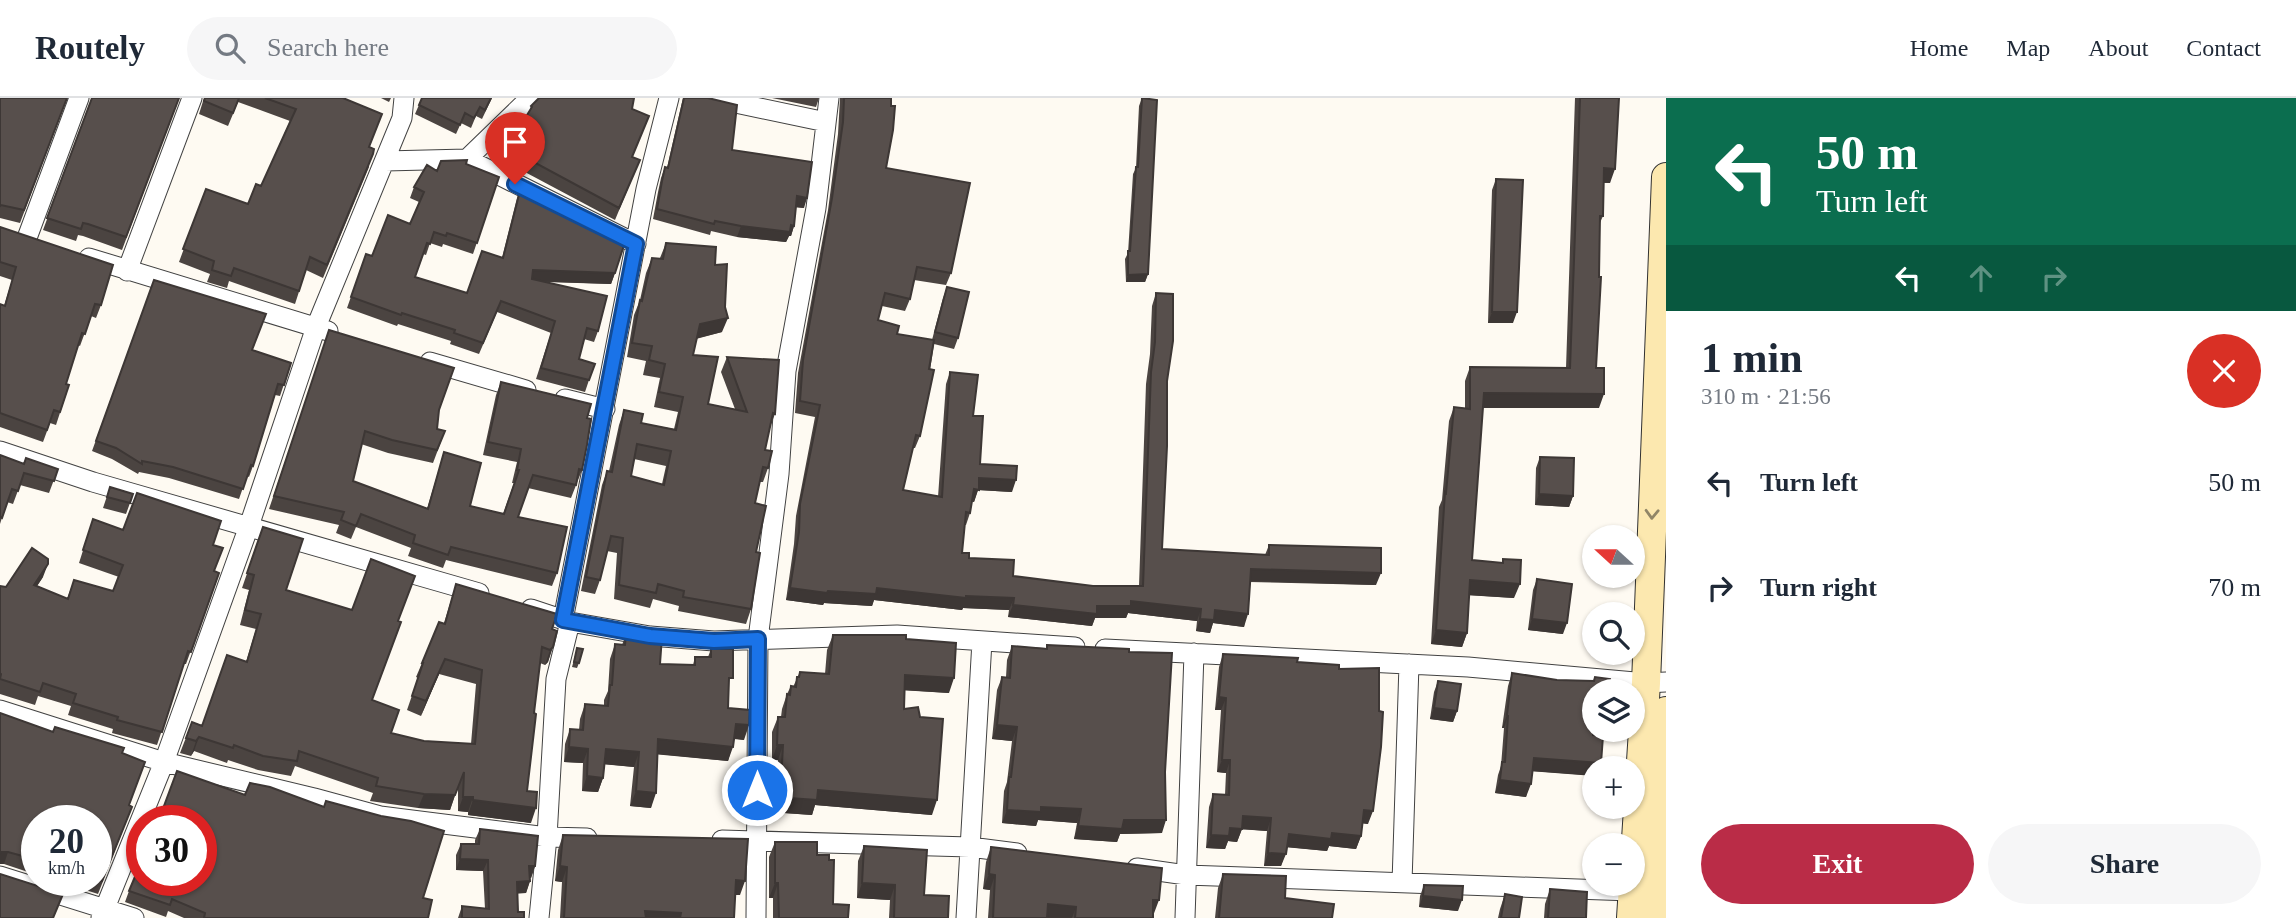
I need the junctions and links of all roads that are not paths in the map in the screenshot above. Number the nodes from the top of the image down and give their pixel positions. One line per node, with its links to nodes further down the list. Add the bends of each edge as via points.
1 (79, 98): 12 (street)
2 (192, 98): 15 (street)
3 (404, 98): 10 (street)
4 (530, 98): 9 (street)
5 (669, 98): 13 (street)
6 (712, 98): 8 (street)
7 (829, 98): 8 (street)
8 (826, 122): 23 (street, via 816,208 786,371 779,474)
9 (467, 159): 10 (street); 13 (street)
10 (385, 161): 16 (street)
11 (1666, 177): 27 (street, one-way to 27)
12 (25, 237)
13 (636, 244): 19 (street)
14 (77, 254): 15 (street)
15 (127, 271): 16 (street)
16 (316, 327): 17 (street); 21 (street)
17 (341, 335)
18 (416, 358): 19 (street)
19 (605, 409): 22 (street)
20 (0, 451): 21 (street)
21 (249, 526): 22 (street); 30 (street)
22 (567, 621): 23 (street, via 650,636); 31 (street, via 556,679)
23 (758, 639): 24 (street, via 897,635); 34 (street)
24 (982, 641): 25 (street); 35 (street)
25 (1194, 653): 26 (street); 38 (street)
26 (1409, 664): 27 (street); 40 (street)
27 (1656, 682): 41 (street)
28 (0, 710): 30 (street)
29 (1666, 711): 41 (street)
30 (164, 762): 31 (street, via 380,816); 42 (street)
31 (547, 837): 32 (street); 44 (street)
32 (603, 838)
33 (701, 840): 34 (street)
34 (757, 841): 35 (street); 45 (street)
35 (970, 847): 36 (street); 46 (street)
36 (1038, 856)
37 (1119, 866): 38 (street)
38 (1186, 875): 40 (street); 47 (street)
39 (0, 876): 42 (street)
40 (1402, 883): 41 (street)
41 (1647, 902)
42 (102, 914): 43 (street)
43 (134, 918)
44 (539, 918)
45 (756, 918)
46 (966, 918)
47 (1185, 918)

